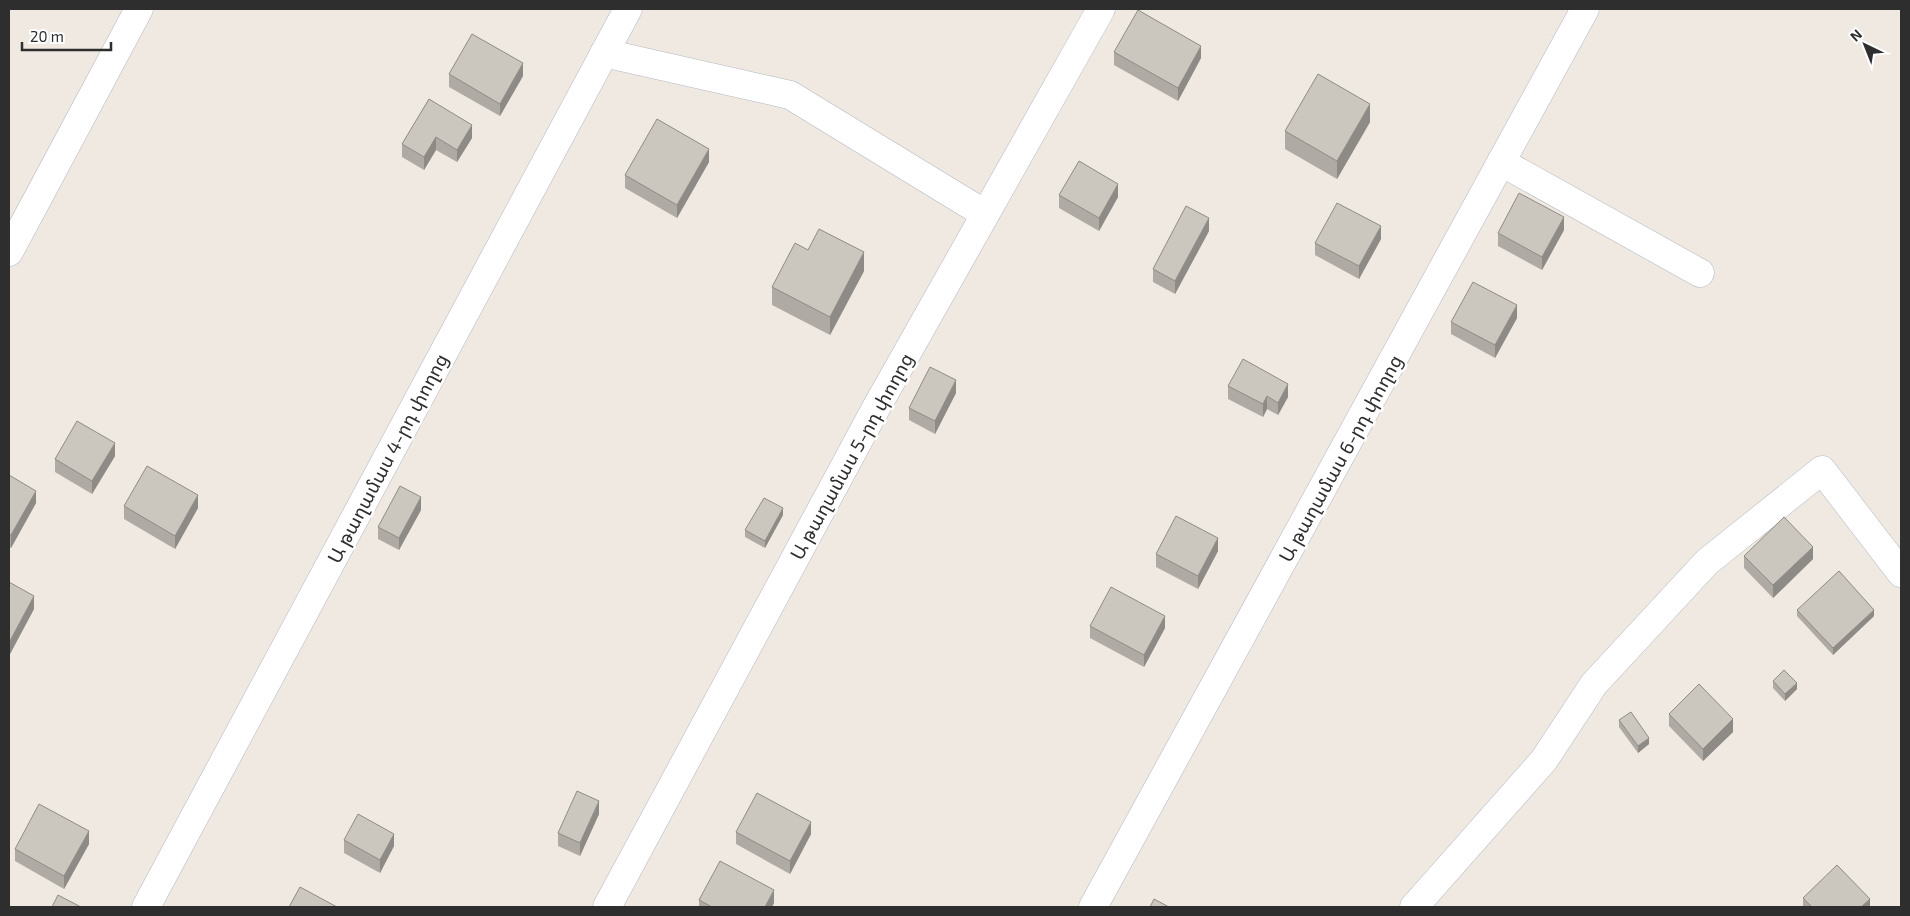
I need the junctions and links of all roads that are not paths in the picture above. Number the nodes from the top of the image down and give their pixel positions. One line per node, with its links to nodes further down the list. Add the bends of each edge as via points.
1 (139, 9): 8 (street)
2 (628, 9): 5 (street, Ա թաղամաս 4-րդ փողոց)
3 (1102, 9): 7 (street, Ա թաղամաս 5-րդ փողոց)
4 (1585, 9): 6 (street, Ա թաղամաս 6-րդ փողոց)
5 (604, 53): 7 (street, via 790,95); 11 (street, Ա թաղամաս 4-րդ փողոց)
6 (1501, 162): 9 (street); 13 (street, Ա թաղամաս 6-րդ փողոց)
7 (985, 214): 12 (street, Ա թաղամաս 5-րդ փողոց, via 876,408)
8 (9, 252)
9 (1700, 273)
10 (1901, 573): 14 (street, via 1822,470 1707,562 1594,684 1544,760)
11 (156, 904)
12 (607, 907)
13 (1092, 907)
14 (1414, 907)

